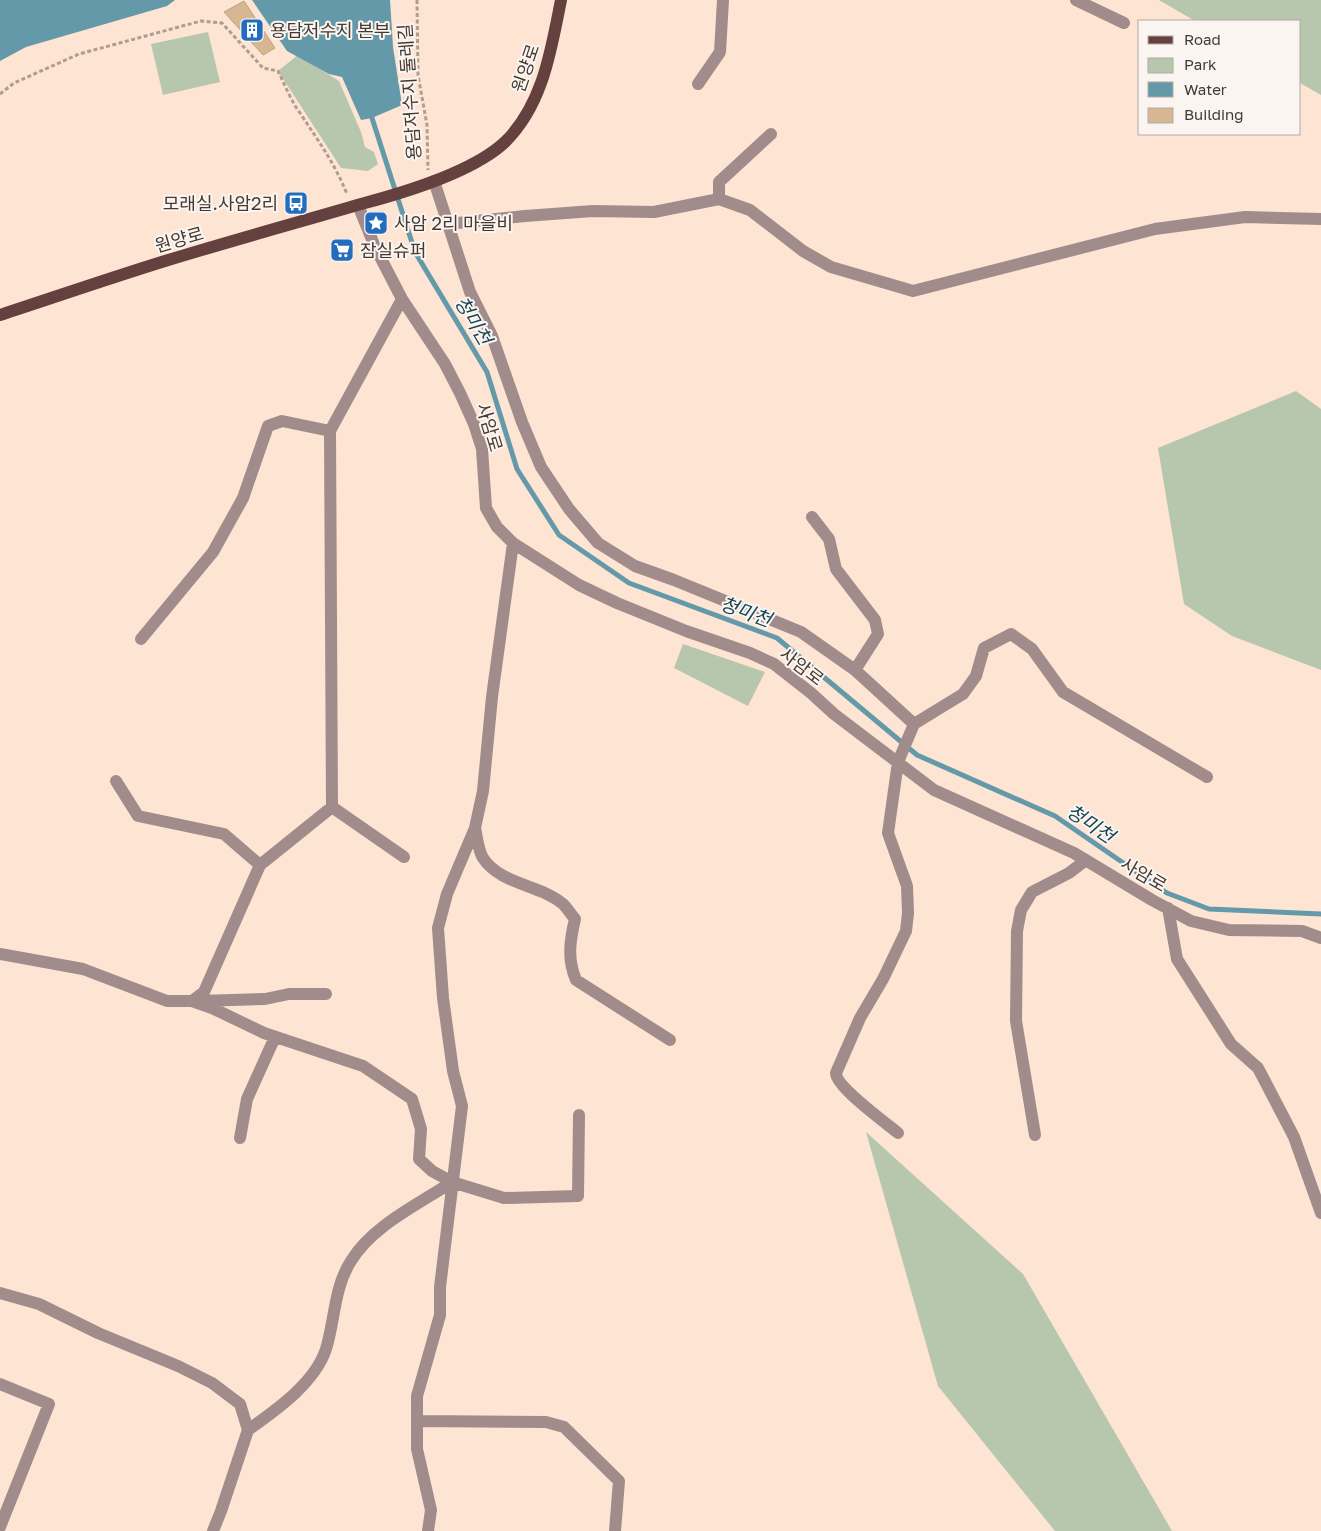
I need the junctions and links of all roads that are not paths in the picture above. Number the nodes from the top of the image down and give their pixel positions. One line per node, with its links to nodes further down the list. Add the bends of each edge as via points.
1 (561, 0): 7 (main road, 원양로, via 541,86 524,118 490,154)
2 (723, 0): 5 (street, via 720,52)
3 (1076, 0): 4 (street)
4 (1124, 23)
5 (698, 84)
6 (772, 134): 8 (street, via 718,182)
7 (431, 182): 9 (main road, 원양로); 11 (street)
8 (719, 199): 10 (street, via 750,210 803,251 831,267 913,291 1155,229 1245,217); 11 (street, via 654,212 593,211)
9 (360, 205): 12 (street, 사암로, via 375,247); 13 (main road, 원양로, via 164,261)
10 (1321, 219)
11 (448, 224): 18 (street, via 470,292 492,336 541,467 569,509 598,543 635,566 800,632)
12 (402, 299): 14 (street); 16 (street, 사암로, via 445,364 467,408 482,449 486,508 497,527)
13 (0, 315)
14 (330, 432): 17 (street, via 282,421 268,426 243,498 213,552); 23 (street)
15 (812, 517): 18 (street, via 829,539 836,569 875,620 878,634)
16 (513, 543): 20 (street, 사암로, via 579,585 618,604 774,664); 24 (street, via 483,791)
17 (141, 639)
18 (855, 670): 19 (street)
19 (914, 724): 20 (street); 21 (street, via 963,694 976,676 984,648 1011,634 1032,650 1063,692)
20 (898, 762): 26 (street, 사암로, via 934,790); 36 (street, via 888,833 907,886 906,931 860,1018 836,1078)
21 (1207, 777)
22 (116, 781): 27 (street, via 138,816 224,834)
23 (332, 807): 25 (street); 27 (street)
24 (474, 828): 34 (street, via 482,857 498,872 545,893 563,904 575,919 569,945 576,980); 39 (street, via 447,894 438,928 443,998 453,1071 462,1106)
25 (404, 857)
26 (1086, 860): 28 (street, 사암로); 37 (street, via 1069,873 1032,892 1021,910 1018,924 1016,1021)
27 (260, 866): 32 (street, via 204,992)
28 (1168, 908): 29 (street, 사암로, via 1190,921 1229,930 1302,931); 40 (street, via 1177,959 1231,1044 1258,1068 1294,1137)
29 (1321, 938)
30 (0, 954): 32 (street, via 83,970 168,1001)
31 (326, 994): 32 (street)
32 (192, 1001): 33 (street)
33 (275, 1037): 38 (street, via 247,1099); 39 (street, via 363,1066 412,1099 420,1129 419,1159)
34 (670, 1040)
35 (580, 1115): 39 (street, via 578,1196 504,1198)
36 (898, 1133)
37 (1035, 1135)
38 (240, 1138)
39 (452, 1182): 43 (street, via 440,1287 440,1315 417,1396); 44 (street, via 376,1232 351,1260 341,1281 326,1350 312,1376)
40 (1321, 1213)
41 (0, 1293): 44 (street, via 39,1304 212,1383 240,1404)
42 (0, 1384): 45 (street, via 49,1404)
43 (417, 1421): 47 (street, via 417,1449 431,1510); 48 (street, via 546,1422 564,1427 620,1481)
44 (248, 1430): 46 (street)
45 (0, 1527)
46 (213, 1531)
47 (428, 1531)
48 (616, 1531)

